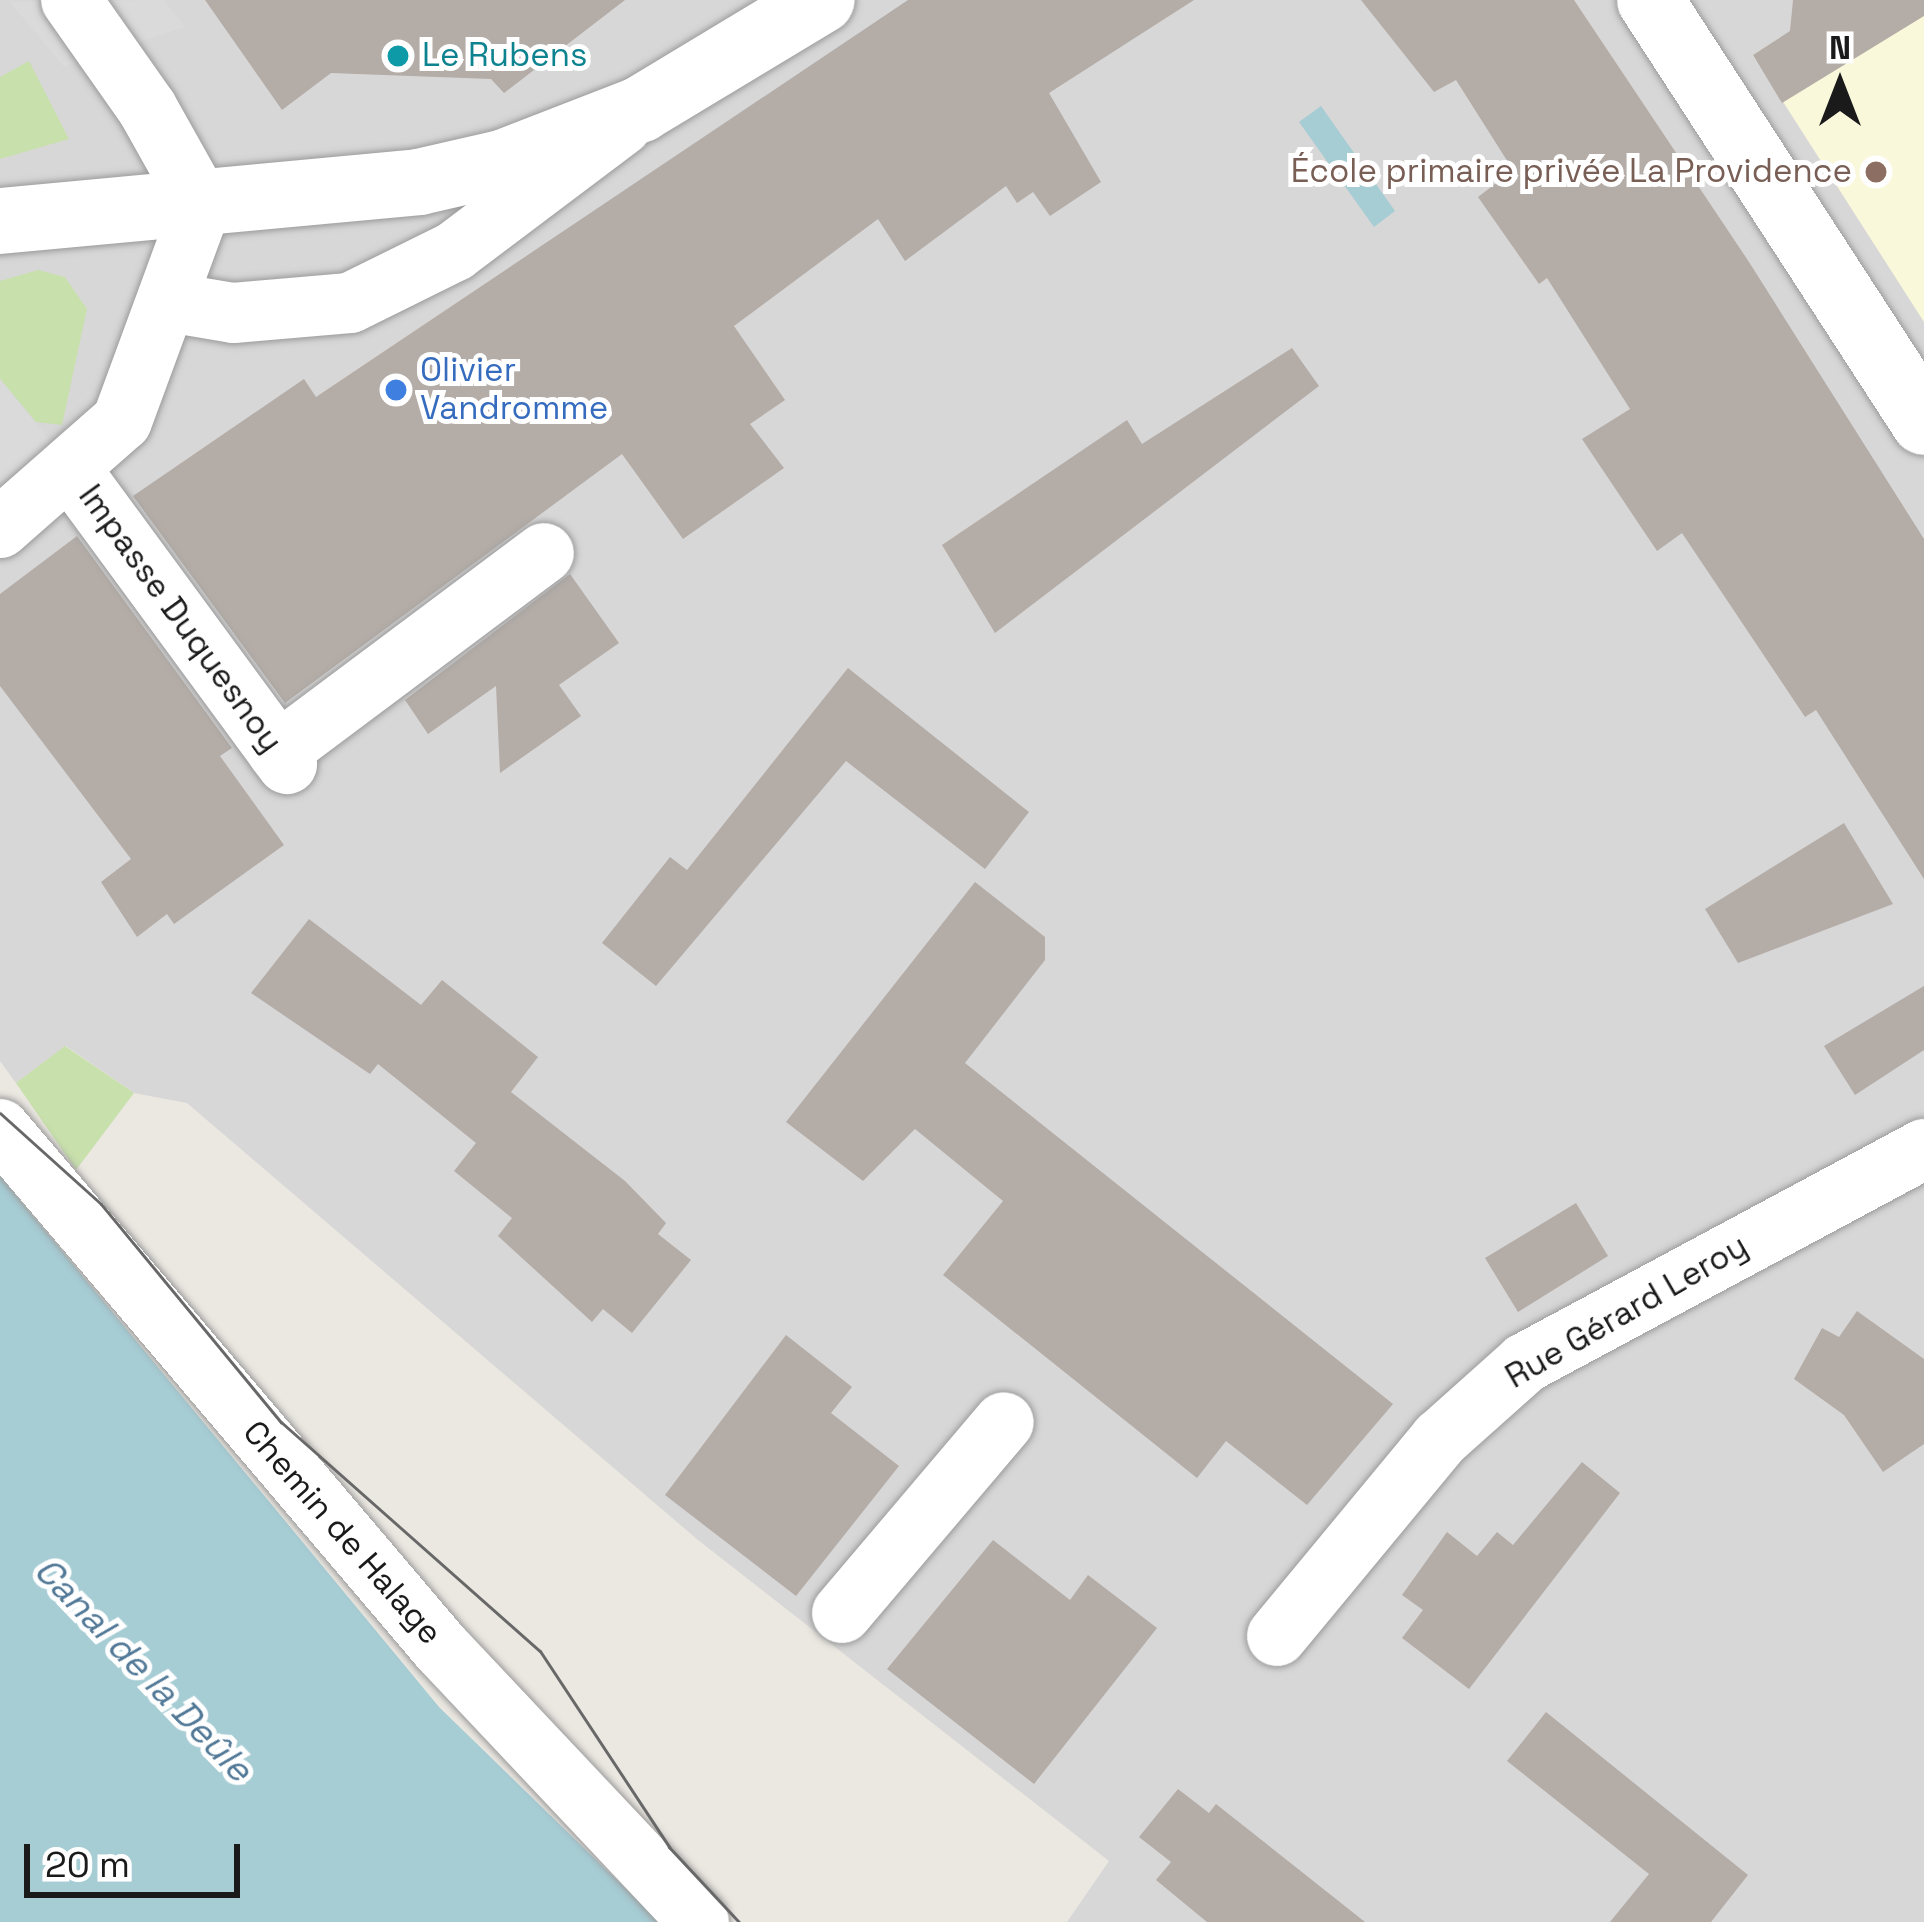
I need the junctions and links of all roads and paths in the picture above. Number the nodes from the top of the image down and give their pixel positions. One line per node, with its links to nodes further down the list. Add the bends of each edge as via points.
1 (71, 0): 5 (street)
2 (822, 0): 4 (street)
3 (1650, 0): 8 (street)
4 (641, 109): 5 (street, via 556,146 419,182); 7 (street, via 455,251 350,303 233,313)
5 (197, 197): 6 (street); 7 (street)
6 (0, 221)
7 (174, 303): 9 (street, via 122,421)
8 (1924, 422)
9 (74, 474): 10 (street); 11 (street, Impasse Duquesnoy, via 283,758)
10 (0, 528)
11 (544, 553)
12 (0, 1129): 17 (street, Chemin de Halage, via 441,1648)
13 (1924, 1149): 16 (street, Rue Gérard Leroy, via 1525,1363 1440,1439)
14 (1004, 1422): 15 (street)
15 (842, 1613)
16 (1277, 1636)
17 (699, 1922)

